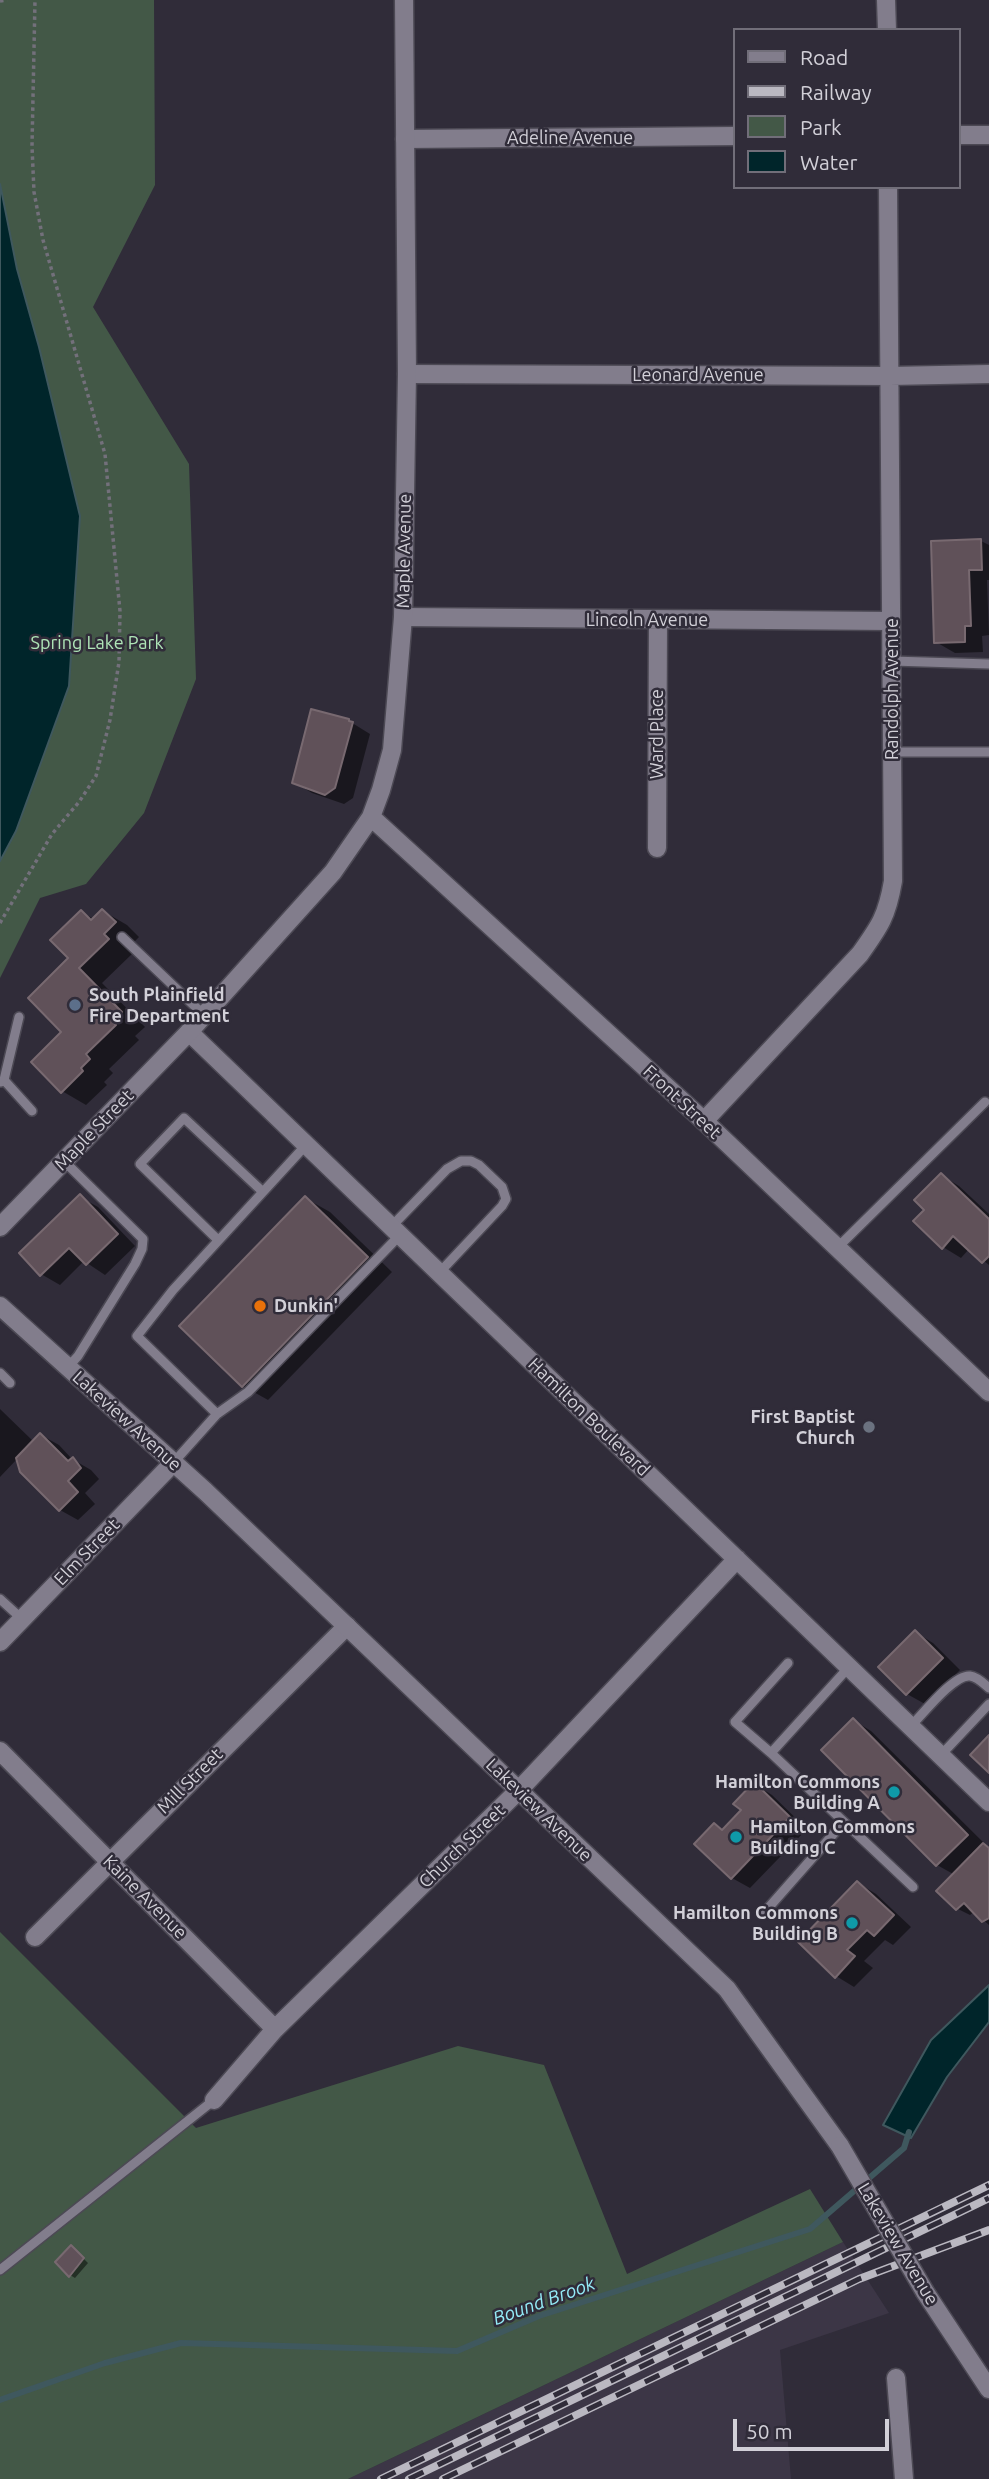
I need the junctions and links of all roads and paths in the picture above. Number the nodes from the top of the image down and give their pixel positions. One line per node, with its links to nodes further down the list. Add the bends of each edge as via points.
1 (35, 0): 22 (path, via 34,192 43,240 105,454 120,611 119,649 110,720 96,776 52,834)
2 (404, 0): 8 (street, Maple Avenue)
3 (887, 0): 4 (street)
4 (887, 28)
5 (961, 135): 6 (street)
6 (989, 135)
7 (734, 136): 8 (street, Adeline Avenue)
8 (405, 139): 10 (street, Maple Avenue)
9 (888, 189): 12 (street, Randolph Avenue)
10 (407, 374): 12 (street, Leonard Avenue); 13 (street, Maple Avenue)
11 (989, 374): 12 (street, Leonard Avenue)
12 (890, 376): 15 (street, Randolph Avenue)
13 (403, 617): 14 (street, Lincoln Avenue); 20 (street, Maple Avenue, via 392,750)
14 (658, 620): 15 (street, Lincoln Avenue); 21 (street, Ward Place)
15 (891, 621): 16 (street, Randolph Avenue)
16 (891, 661): 17 (lane); 18 (street, Randolph Avenue)
17 (989, 664)
18 (892, 752): 19 (lane); 30 (street, Randolph Avenue, via 893,881 888,909 860,954)
19 (989, 752)
20 (371, 817): 24 (street, Maple Avenue, via 333,872); 30 (street, Front Street)
21 (657, 848)
22 (0, 923)
23 (122, 937): 24 (lane)
24 (204, 1015): 26 (street, Maple Avenue)
25 (19, 1017): 27 (lane)
26 (189, 1032): 31 (street, Hamilton Boulevard); 32 (street, Maple Street)
27 (2, 1082): 29 (lane)
28 (985, 1102): 37 (lane)
29 (32, 1111)
30 (704, 1121): 37 (street, Front Street)
31 (306, 1145): 33 (lane); 35 (street, Hamilton Boulevard)
32 (64, 1161): 34 (street, Maple Street); 40 (lane, via 143,1239 135,1264)
33 (263, 1192): 36 (lane); 36 (lane, via 184,1118 141,1164)
34 (0, 1227)
35 (396, 1231): 38 (street, Hamilton Boulevard); 38 (lane, via 453,1164 471,1161 499,1184 506,1199 502,1206); 44 (lane, via 248,1392)
36 (218, 1240): 44 (lane, via 137,1336)
37 (837, 1248): 43 (street, Front Street)
38 (439, 1273): 46 (street, Hamilton Boulevard)
39 (0, 1306): 40 (street, Lakeview Avenue)
40 (68, 1367): 45 (street, Lakeview Avenue)
41 (0, 1373): 42 (lane)
42 (10, 1383)
43 (989, 1392)
44 (217, 1415): 45 (lane)
45 (174, 1462): 48 (street, Elm Street); 49 (street, Lakeview Avenue)
46 (737, 1559): 52 (street, Hamilton Boulevard); 59 (street, Church Street)
47 (0, 1599): 48 (lane)
48 (22, 1619): 50 (street, Elm Street)
49 (347, 1626): 59 (street, Lakeview Avenue); 62 (street, Mill Street)
50 (0, 1643)
51 (788, 1664): 57 (lane, via 735,1722)
52 (849, 1667): 55 (street, Hamilton Boulevard); 57 (lane)
53 (989, 1688): 55 (lane, via 975,1677 961,1678)
54 (989, 1704): 58 (lane)
55 (911, 1726): 58 (street, Hamilton Boulevard)
56 (0, 1751): 62 (street, Kaine Avenue)
57 (771, 1753): 61 (lane)
58 (941, 1755): 60 (street, Hamilton Boulevard)
59 (519, 1790): 66 (street, Church Street); 70 (street, Lakeview Avenue, bridge, via 727,1989 839,2146 925,2292)
60 (989, 1802)
61 (844, 1822): 63 (lane); 64 (lane)
62 (110, 1860): 65 (street, Mill Street); 66 (street, Kaine Avenue)
63 (913, 1887)
64 (763, 1914)
65 (35, 1937)
66 (275, 2029): 67 (street, Church Street)
67 (214, 2101): 68 (lane)
68 (0, 2270)
69 (897, 2378): 71 (street)
70 (989, 2389)
71 (904, 2479)

